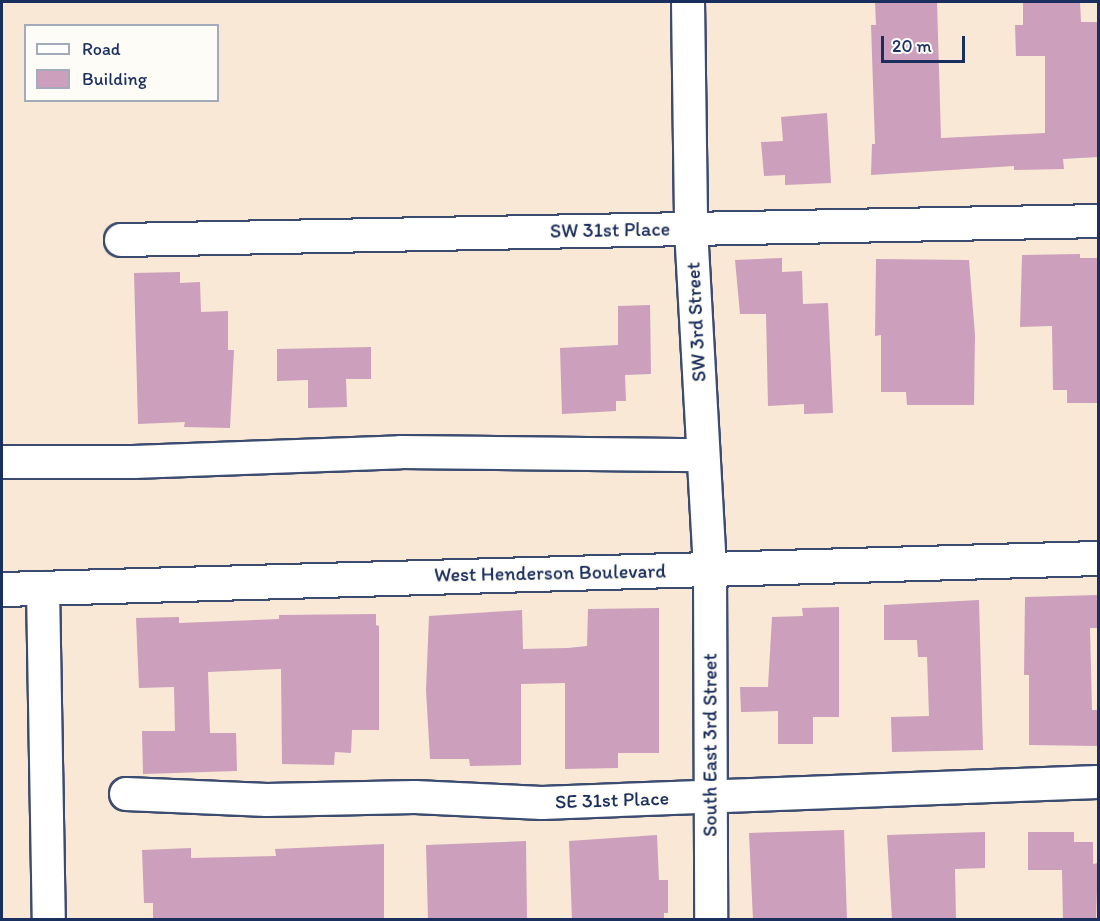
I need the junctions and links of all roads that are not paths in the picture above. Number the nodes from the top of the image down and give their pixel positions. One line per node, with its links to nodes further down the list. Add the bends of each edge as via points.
1 (688, 2): 3 (street, SW 3rd Street)
2 (1098, 220): 3 (street, SW 31st Place)
3 (691, 229): 4 (street, SW 31st Place); 5 (street, SW 3rd Street)
4 (121, 240)
5 (704, 455): 6 (street, via 481,451 133,462); 8 (street, SW 3rd Street)
6 (2, 462)
7 (1098, 558): 8 (street, West Henderson Boulevard)
8 (710, 570): 9 (street, West Henderson Boulevard); 13 (street, South East 3rd Street)
9 (43, 588): 10 (street, West Henderson Boulevard); 14 (street)
10 (2, 589)
11 (1098, 782): 13 (street, SE 31st Place)
12 (126, 794): 13 (street, SE 31st Place, via 267,800 415,797 542,803)
13 (709, 796): 15 (street, South East 3rd Street)
14 (49, 920)
15 (711, 920)

